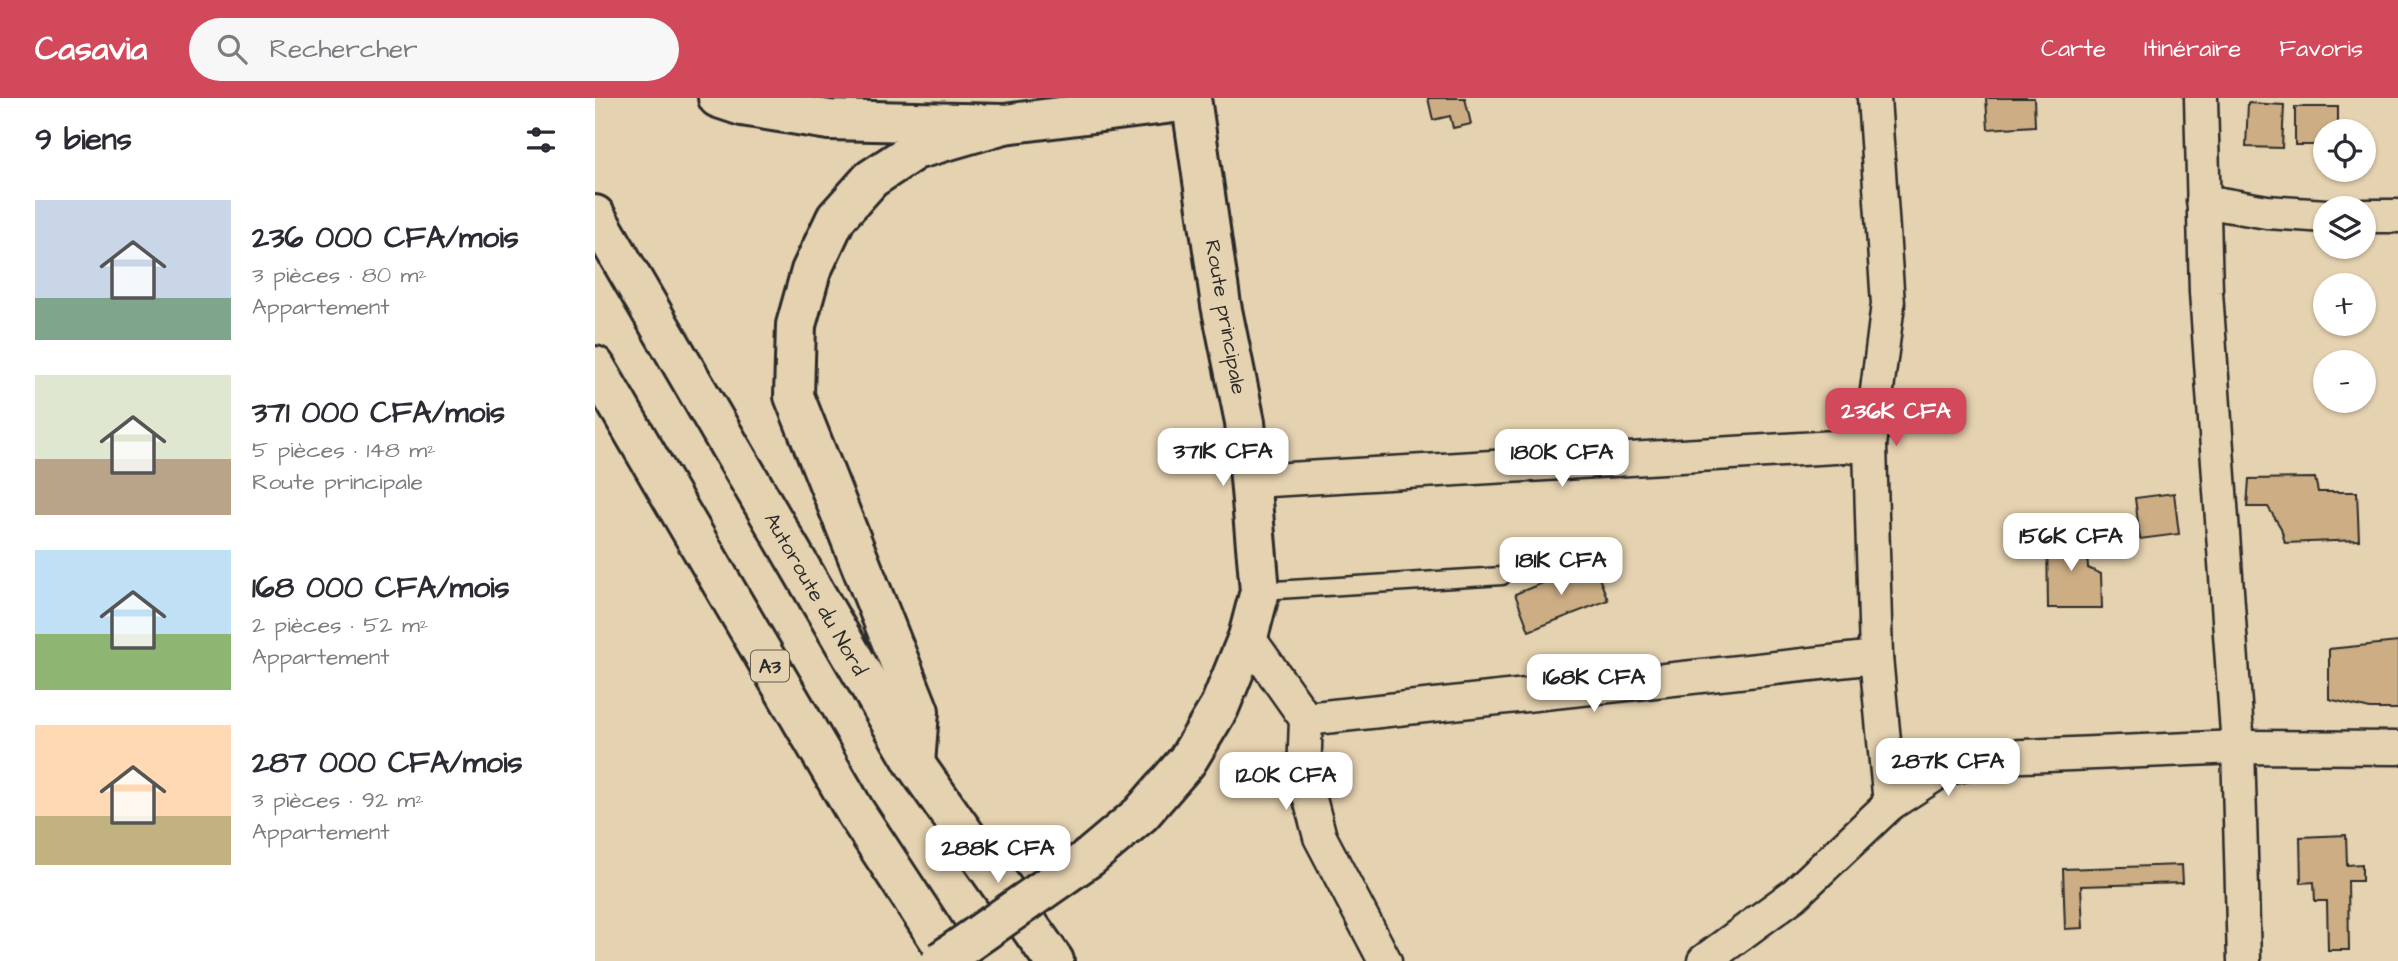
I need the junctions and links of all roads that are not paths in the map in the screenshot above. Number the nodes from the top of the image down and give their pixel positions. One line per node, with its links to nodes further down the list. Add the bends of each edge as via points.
1 (718, 98): 5 (main road, via 829,120)
2 (1874, 98): 12 (street, via 1888,304)
3 (2201, 98): 6 (street)
4 (1191, 100): 5 (main road); 13 (main road, Route principale)
5 (1005, 124): 21 (main road, via 915,150 871,179 836,218 811,271 796,325 794,396 919,711)
6 (2203, 201): 8 (street); 19 (street)
7 (595, 215): 21 (main road, Autoroute du Nord)
8 (2313, 215)
9 (2376, 216): 10 (street)
10 (2398, 216)
11 (595, 366): 24 (main road, A3, via 856,813)
12 (1870, 445): 13 (street); 17 (street)
13 (1252, 481): 15 (main road, Route principale)
14 (1502, 576): 15 (lane)
15 (1260, 591): 16 (main road, Route principale)
16 (1248, 637): 18 (street); 23 (main road, Route principale, bridge, via 1219,708 1187,761 1141,814 1090,857)
17 (1876, 657): 18 (street); 22 (street)
18 (1306, 719): 26 (street, via 1304,776 1320,837)
19 (2238, 747): 20 (street); 22 (street, via 2000,757 1944,769); 28 (street)
20 (2398, 748)
21 (915, 764): 25 (main road, Autoroute du Nord)
22 (1891, 804): 27 (street, via 1794,895)
23 (941, 961)
24 (953, 961)
25 (1054, 961)
26 (1385, 961)
27 (1704, 961)
28 (2244, 961)

